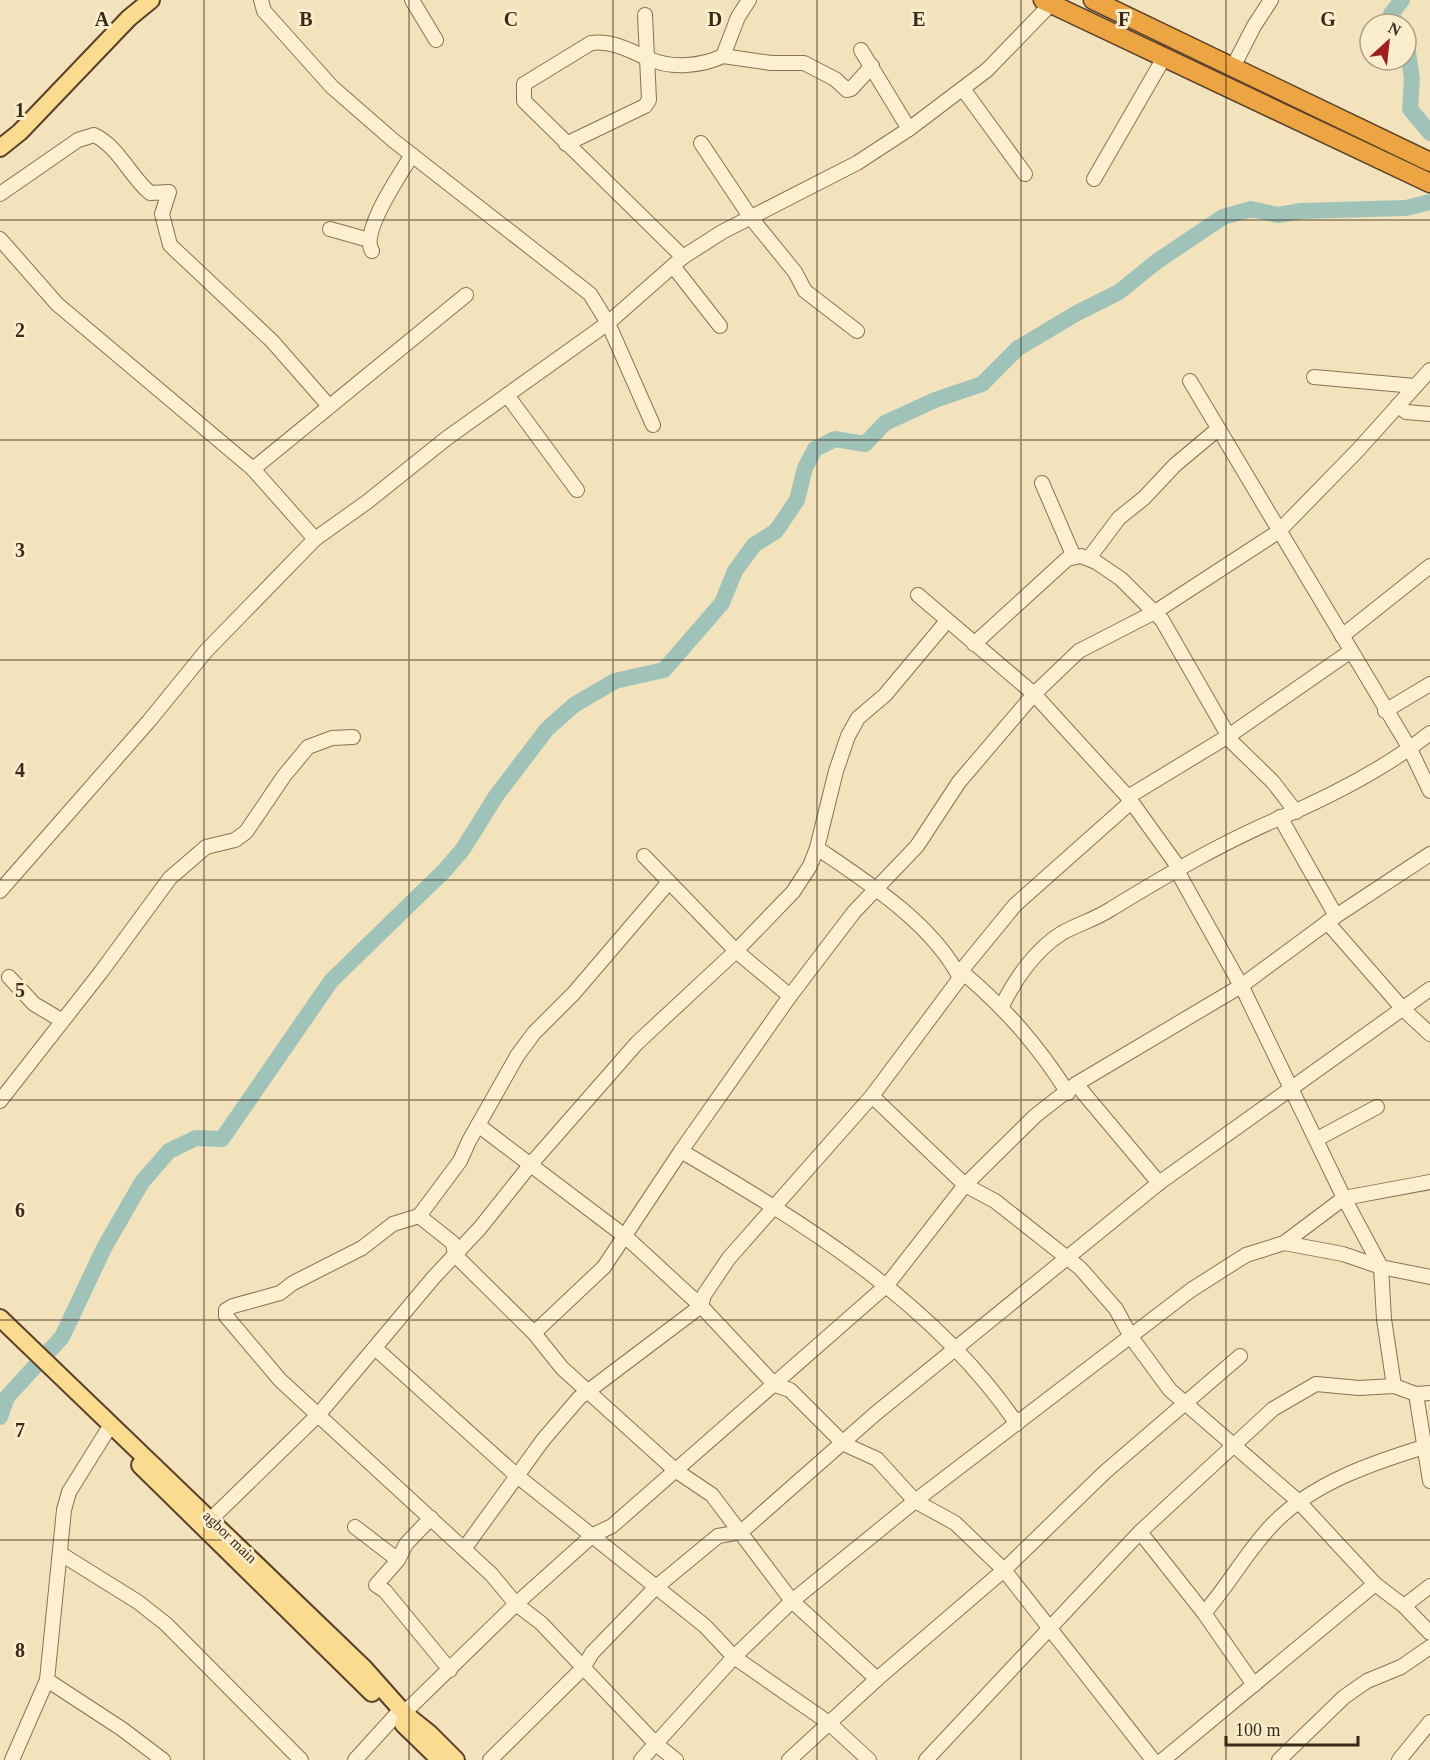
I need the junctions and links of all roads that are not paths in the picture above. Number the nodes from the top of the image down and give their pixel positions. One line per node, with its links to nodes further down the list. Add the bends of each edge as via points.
1 (150, 0): 22 (main road)
2 (261, 0): 23 (street, via 264,11 332,87)
3 (412, 0): 11 (street)
4 (749, 0): 13 (street, via 738,16)
5 (1093, 0): 9 (highway)
6 (1271, 0): 17 (street)
7 (1047, 2): 10 (highway); 18 (street, via 987,70)
8 (645, 15): 15 (street)
9 (1135, 20): 10 (highway); 17 (highway)
10 (1125, 37): 14 (highway)
11 (436, 40)
12 (861, 50): 16 (street)
13 (723, 56): 15 (street, via 682,65); 16 (street, via 804,63 836,79 847,90)
14 (1165, 56): 26 (street); 27 (highway)
15 (647, 58): 21 (street, via 649,100 645,106); 21 (street, via 636,50 591,43 527,80 524,101)
16 (872, 66): 19 (street)
17 (1233, 68): 24 (highway)
18 (963, 89): 19 (street); 25 (street)
19 (909, 129): 29 (street, via 857,163)
20 (701, 142): 29 (street)
21 (566, 144): 32 (street)
22 (0, 148)
23 (412, 155): 30 (street, via 387,196 371,246); 34 (street, via 590,294)
24 (1422, 158)
25 (1025, 174)
26 (1094, 179)
27 (1430, 183)
28 (0, 194): 43 (street, via 78,140 94,135 105,141 150,193 169,192 162,214 171,245 272,341)
29 (752, 218): 32 (street, via 722,232); 36 (street, via 795,272 805,291)
30 (330, 229)
31 (0, 239): 47 (street, via 57,304)
32 (678, 262): 34 (street); 35 (street, via 709,316)
33 (466, 296): 43 (street)
34 (608, 323): 41 (street); 45 (street)
35 (720, 326)
36 (857, 331)
37 (1430, 370): 40 (street)
38 (1314, 377): 40 (street)
39 (1190, 381): 46 (street)
40 (1415, 386): 42 (street)
41 (507, 395): 49 (street); 51 (street)
42 (1398, 405): 44 (street, via 1406,412); 50 (street)
43 (329, 406): 47 (street)
44 (1430, 414)
45 (653, 425)
46 (1218, 429): 50 (street); 53 (street, via 1119,518)
47 (253, 469): 51 (street)
48 (1042, 483): 52 (street)
49 (577, 490)
50 (1278, 532): 56 (street); 58 (street)
51 (315, 539): 78 (street, via 206,651)
52 (1074, 557): 53 (street); 59 (street, via 1053,571)
53 (1089, 558): 56 (street, via 1120,579)
54 (1430, 566): 58 (street)
55 (918, 595): 57 (street)
56 (1155, 612): 62 (street, via 1079,651); 65 (street)
57 (947, 621): 59 (street); 72 (street, via 885,695 858,718 836,771)
58 (1342, 636): 60 (street)
59 (974, 644): 62 (street)
60 (1351, 651): 63 (street); 65 (street)
61 (1430, 684): 63 (street)
62 (1034, 694): 69 (street); 77 (street, via 958,783 917,846)
63 (1385, 711): 67 (street)
64 (1430, 733): 67 (street)
65 (1230, 735): 69 (street); 70 (street)
66 (353, 737): 89 (street, via 333,738 308,747 246,832 235,840 206,847 184,864)
67 (1410, 749): 68 (street); 70 (street)
68 (1430, 791)
69 (1130, 799): 75 (street); 82 (street, via 1015,905)
70 (1296, 812): 71 (street)
71 (1280, 817): 75 (street); 79 (street)
72 (817, 848): 77 (street); 80 (street, via 792,892)
73 (1430, 854): 79 (street)
74 (644, 856): 76 (street)
75 (1179, 868): 84 (street); 87 (street, via 1061,934 1034,957 1014,982)
76 (669, 882): 80 (street); 96 (street, via 574,993 534,1033)
77 (877, 888): 81 (street); 86 (street)
78 (0, 891)
79 (1332, 919): 84 (street); 88 (street)
80 (736, 951): 86 (street); 99 (street, via 638,1043)
81 (948, 954): 82 (street); 82 (street)
82 (963, 970): 87 (street); 93 (street)
83 (9, 977): 89 (street, via 34,1004)
84 (1241, 986): 91 (street); 92 (street)
85 (1430, 989): 88 (street)
86 (790, 996): 98 (street)
87 (1002, 1006): 91 (street)
88 (1403, 1009): 90 (street); 92 (street)
89 (61, 1020): 94 (street)
90 (1430, 1034)
91 (1072, 1088): 101 (street); 102 (street, via 1017,1131)
92 (1291, 1088): 97 (street); 101 (street)
93 (872, 1096): 102 (street); 104 (street)
94 (0, 1101)
95 (1377, 1107): 97 (street)
96 (478, 1125): 99 (street); 105 (street, via 460,1161)
97 (1317, 1139): 103 (street)
98 (681, 1151): 104 (street); 106 (street)
99 (531, 1164): 106 (street); 108 (street)
100 (1430, 1182): 103 (street)
101 (1159, 1183): 109 (street)
102 (964, 1185): 109 (street, via 995,1201); 112 (street)
103 (1344, 1198): 107 (street); 110 (street)
104 (773, 1205): 112 (street); 113 (street, via 729,1258)
105 (419, 1216): 108 (street, via 453,1243); 128 (street, via 393,1224 362,1248 280,1293 226,1310 226,1316 261,1360)
106 (626, 1237): 113 (street); 116 (street, via 604,1267)
107 (1284, 1243): 110 (street, via 1343,1254); 117 (street, via 1246,1255 1191,1290)
108 (455, 1255): 116 (street); 119 (street)
109 (1064, 1258): 117 (street, via 1080,1268 1116,1309); 120 (street)
110 (1381, 1267): 111 (street); 124 (street)
111 (1430, 1277)
112 (887, 1285): 120 (street); 123 (street)
113 (701, 1306): 123 (street); 125 (street)
114 (0, 1318): 118 (main road, agbor main)
115 (0, 1333): 118 (main road, agbor main)
116 (534, 1333): 125 (street, via 562,1368)
117 (1131, 1337): 127 (street, via 1170,1390); 129 (street)
118 (19, 1344): 122 (main road, agbor main)
119 (375, 1348): 128 (street); 136 (street)
120 (956, 1348): 129 (street); 131 (street)
121 (1240, 1356): 127 (street)
122 (45, 1369): 130 (main road, agbor main); 138 (main road, agbor main)
123 (775, 1385): 131 (street, via 790,1390); 135 (street)
124 (1394, 1386): 126 (street); 132 (street, via 1316,1384 1273,1409)
125 (588, 1391): 135 (street); 136 (street)
126 (1423, 1394): 133 (street)
127 (1186, 1402): 132 (street); 150 (street, via 1105,1472)
128 (319, 1414): 141 (street); 142 (street)
129 (1017, 1424): 139 (street)
130 (106, 1431): 138 (main road, agbor main); 148 (street, via 69,1492)
131 (844, 1444): 139 (street, via 877,1459); 144 (street)
132 (1234, 1445): 140 (street); 145 (street)
133 (1424, 1447): 134 (street); 140 (street, via 1354,1472)
134 (1429, 1465): 137 (street)
135 (675, 1470): 144 (street, via 712,1495); 146 (street, via 612,1526)
136 (516, 1475): 146 (street); 147 (street)
137 (1430, 1481)
138 (179, 1497): 142 (main road, agbor main); 167 (main road, agbor main)
139 (915, 1500): 150 (street, via 955,1523); 154 (street)
140 (1298, 1501): 151 (street); 157 (street, via 1272,1524)
141 (431, 1518): 147 (street); 149 (street, via 406,1544)
142 (211, 1519): 167 (main road, agbor main, via 363,1668)
143 (355, 1527): 149 (street)
144 (741, 1532): 153 (street, via 718,1536); 154 (street)
145 (1140, 1532): 157 (street); 158 (street)
146 (593, 1536): 153 (street); 155 (street)
147 (464, 1549): 155 (street)
148 (61, 1554): 165 (street); 173 (street, via 166,1624)
149 (398, 1560): 163 (street, via 376,1585)
150 (1004, 1570): 158 (street); 164 (street)
151 (1375, 1584): 156 (street); 166 (street)
152 (1430, 1586): 156 (street)
153 (655, 1588): 161 (street, via 705,1626); 162 (street, via 592,1653)
154 (792, 1601): 161 (street); 164 (street)
155 (516, 1604): 162 (street, via 542,1623); 163 (street)
156 (1404, 1606): 159 (street)
157 (1204, 1613): 166 (street)
158 (1051, 1627): 182 (street); 183 (street)
159 (1430, 1633)
160 (1430, 1647): 185 (street, via 1344,1697)
161 (734, 1657): 168 (street); 170 (street)
162 (584, 1668): 170 (street); 177 (street)
163 (450, 1670): 167 (street)
164 (877, 1678): 168 (street)
165 (47, 1680): 171 (street); 172 (street)
166 (1254, 1685): 184 (street)
167 (399, 1715): 174 (street); 175 (main road, agbor main); 176 (main road, agbor main, via 429,1733)
168 (829, 1723): 180 (street); 181 (street)
169 (1430, 1723): 186 (street)
170 (657, 1745): 178 (street); 179 (street)
171 (12, 1760)
172 (163, 1760)
173 (301, 1760)
174 (355, 1760)
175 (440, 1760)
176 (456, 1760)
177 (490, 1760)
178 (641, 1760)
179 (676, 1760)
180 (789, 1760)
181 (869, 1760)
182 (926, 1760)
183 (1153, 1760)
184 (1163, 1760)
185 (1279, 1760)
186 (1399, 1760)

